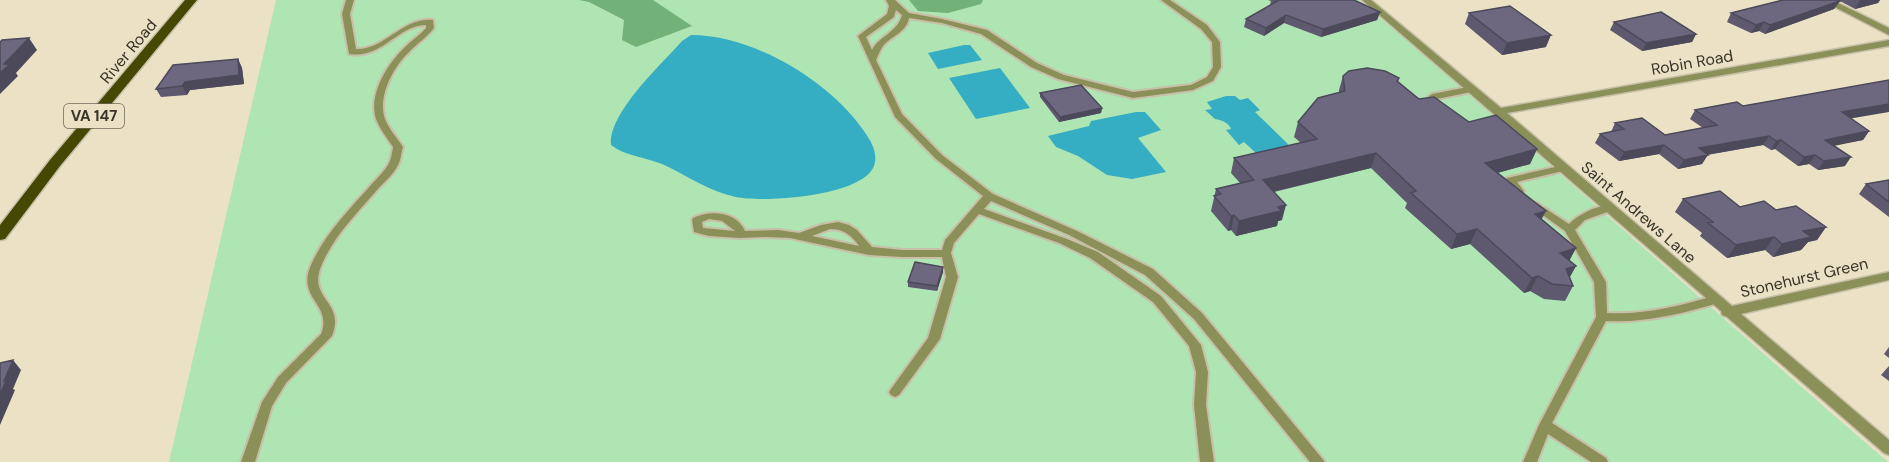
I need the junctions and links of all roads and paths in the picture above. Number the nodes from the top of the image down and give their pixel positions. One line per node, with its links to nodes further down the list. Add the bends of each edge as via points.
1 (191, 0): 21 (main road, River Road / VA 147)
2 (350, 0): 33 (lane, via 346,14 352,52 372,50 411,24 430,22 430,28 394,66 382,90 379,111 398,147 394,164 326,249 312,275 314,291 331,316 331,328 282,380 266,405)
3 (891, 0): 7 (lane); 10 (lane, via 891,15 862,36)
4 (1165, 0): 7 (lane, via 1204,27 1215,42 1217,67 1210,79 1193,87 1133,95 1061,77 1034,65 984,32)
5 (1366, 0): 11 (street, Saint Andrews Lane)
6 (1824, 0): 8 (street)
7 (906, 15): 10 (lane, via 899,29 879,45)
8 (1889, 32)
9 (1889, 43): 13 (street, Robin Road)
10 (872, 60): 16 (lane, via 898,115 939,157)
11 (1473, 89): 12 (lane); 13 (street, Saint Andrews Lane)
12 (1432, 97)
13 (1500, 111): 14 (street, Saint Andrews Lane)
14 (1564, 168): 15 (lane, via 1511,180); 18 (street, Saint Andrews Lane)
15 (1519, 191)
16 (989, 196): 19 (lane); 35 (lane, via 1149,272 1198,316)
17 (1537, 206): 20 (lane)
18 (1609, 208): 20 (lane, via 1581,218); 27 (street, Saint Andrews Lane)
19 (977, 210): 25 (lane, via 949,242); 34 (lane, via 1094,255 1157,299 1195,345 1202,372 1200,405)
20 (1569, 229): 29 (lane, via 1600,282)
21 (0, 234)
22 (740, 235): 23 (lane)
23 (798, 237): 24 (lane); 24 (lane, via 825,226 847,227)
24 (869, 251): 25 (lane, via 907,255)
25 (946, 253): 30 (lane, via 952,277 934,339)
26 (1889, 276): 28 (street, Stonehurst Green)
27 (1714, 300): 28 (street, Saint Andrews Lane); 29 (lane, via 1654,317)
28 (1727, 312): 32 (street, Saint Andrews Lane)
29 (1602, 317): 31 (lane)
30 (895, 392)
31 (1545, 425): 36 (lane); 37 (lane)
32 (1889, 449)
33 (248, 462)
34 (1207, 462)
35 (1318, 462)
36 (1530, 462)
37 (1602, 462)

